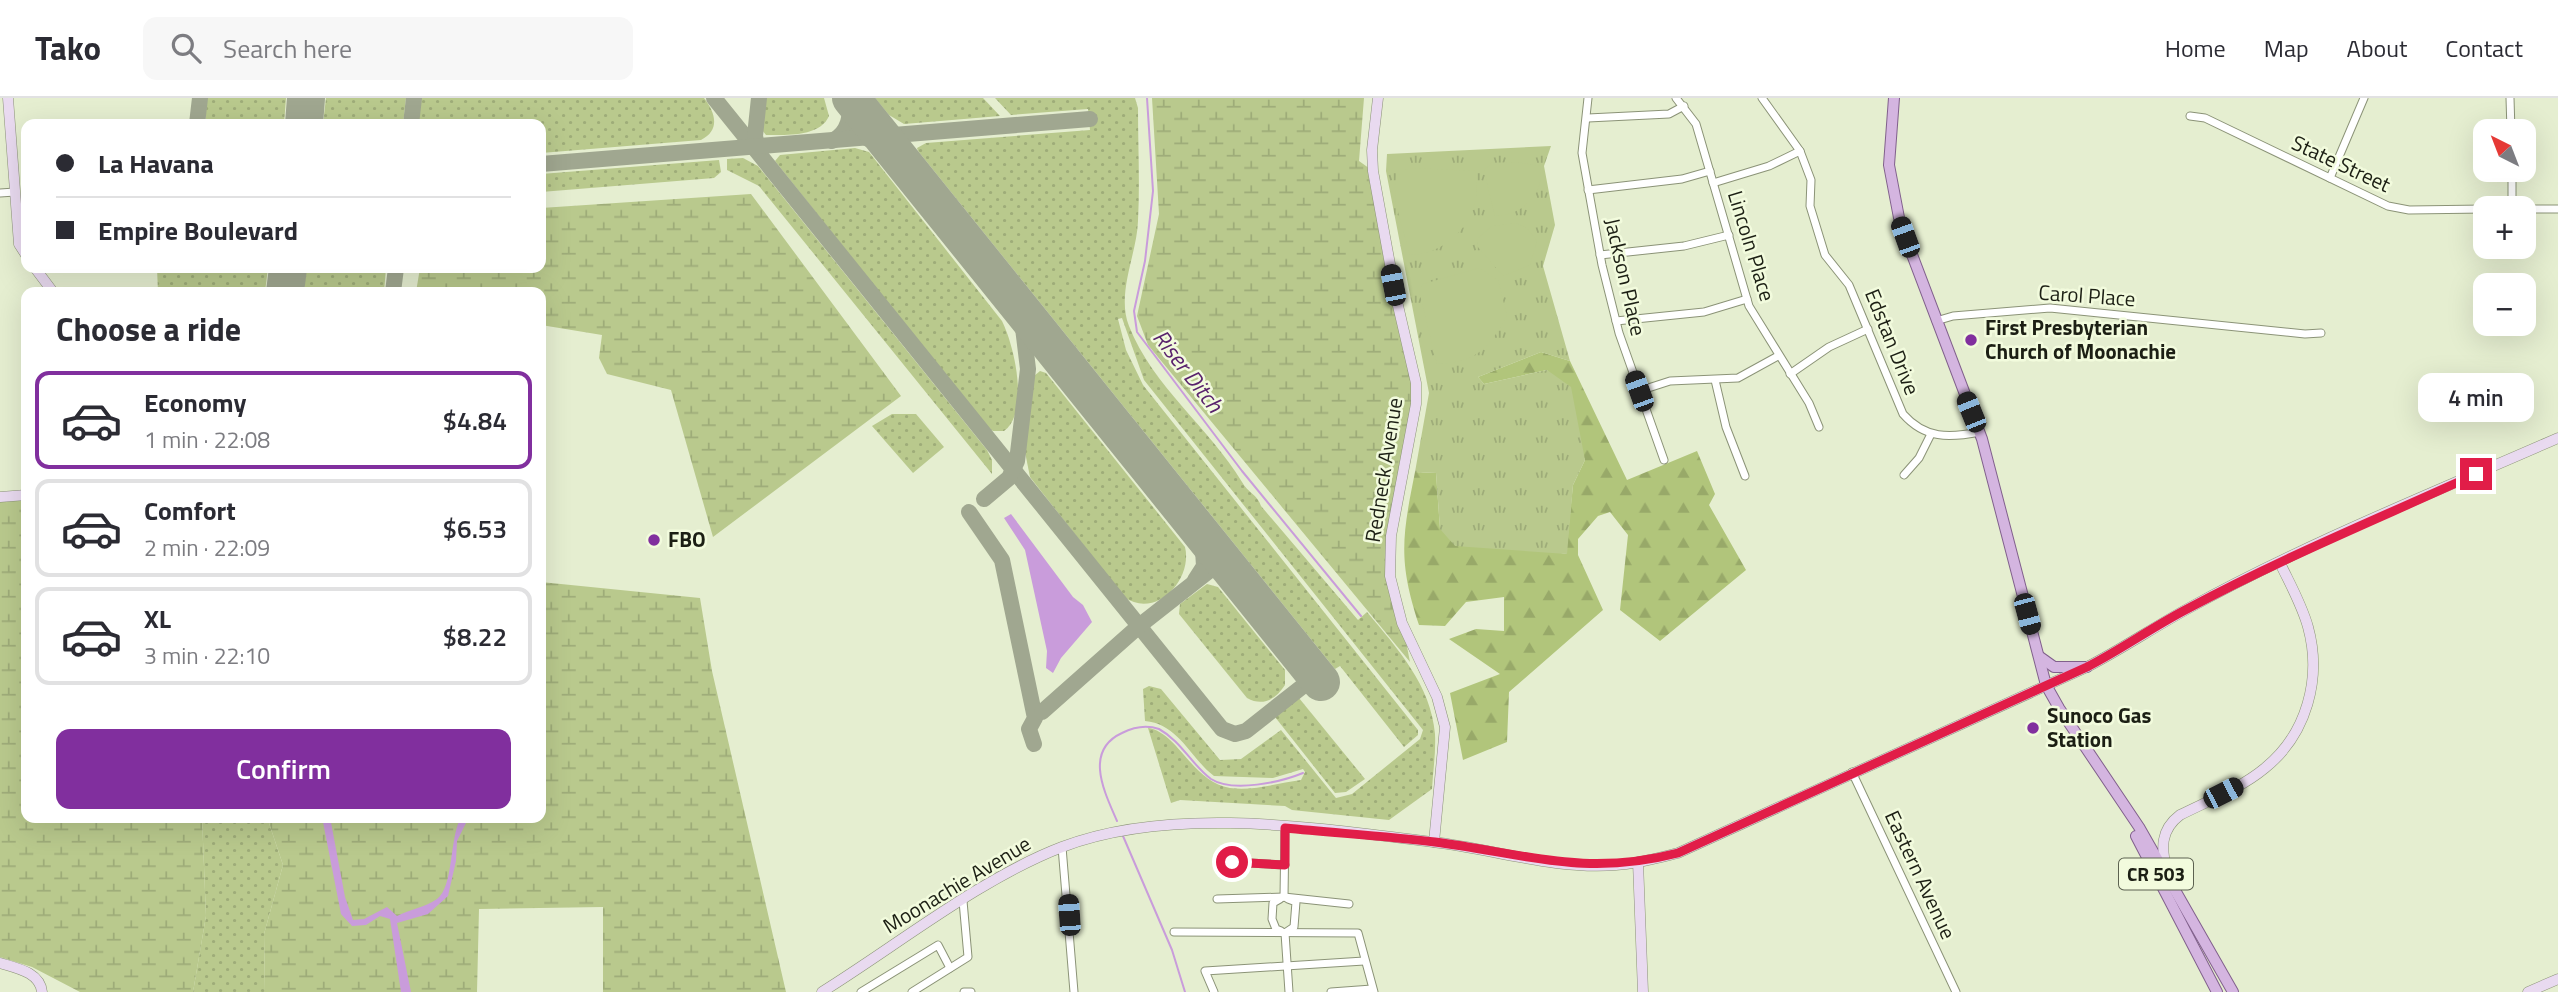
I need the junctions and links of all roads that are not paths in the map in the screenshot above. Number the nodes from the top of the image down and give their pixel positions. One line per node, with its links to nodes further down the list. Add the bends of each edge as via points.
1 (8, 98): 18 (main road)
2 (1378, 98): 51 (main road, Redneck Avenue, via 1373,171 1417,394 1391,536 1390,576 1402,623 1437,697 1445,727)
3 (1588, 98): 11 (street, Jackson Place)
4 (1676, 98): 9 (street, Lincoln Place)
5 (1762, 98): 13 (street, Edstan Drive)
6 (1894, 98): 28 (main road, CR 503, via 1890,176 1900,223)
7 (2364, 98): 15 (street)
8 (2510, 98): 12 (street)
9 (1684, 106): 11 (street, via 1669,114); 14 (street, Lincoln Place, via 1696,124)
10 (2190, 116): 15 (street, State Street, via 2205,118)
11 (1588, 118): 17 (street, Jackson Place, via 1581,145)
12 (2511, 119)
13 (1800, 151): 16 (street); 29 (street, Edstan Drive, via 1811,180 1810,206 1825,255 1849,285)
14 (1710, 171): 16 (street, Lincoln Place); 17 (street, via 1682,179)
15 (2330, 178): 20 (street, State Street, via 2399,209)
16 (1713, 183): 23 (street, Lincoln Place)
17 (1588, 190): 25 (street, Jackson Place)
18 (15, 192): 19 (street); 24 (main road)
19 (0, 193)
20 (2473, 209)
21 (2536, 209): 22 (street)
22 (2558, 209)
23 (1729, 235): 25 (street, via 1684,246); 26 (street, Lincoln Place)
24 (21, 247)
25 (1600, 255): 27 (street, Jackson Place)
26 (1747, 299): 27 (street, via 1704,312); 31 (street, Lincoln Place)
27 (1616, 321): 34 (street, Jackson Place)
28 (1935, 321): 30 (street, Carol Place, via 2050,308); 36 (main road, CR 503)
29 (1868, 329): 32 (street, via 1829,347); 37 (street, Edstan Drive, via 1898,406 1909,421)
30 (2321, 333)
31 (1778, 356): 32 (street, Lincoln Place); 33 (street, via 1749,374)
32 (1790, 374): 35 (street, Lincoln Place)
33 (1714, 380): 34 (street, via 1670,381); 41 (street)
34 (1639, 391): 39 (street, Jackson Place)
35 (1819, 427)
36 (1980, 432): 37 (street, via 1955,437); 45 (main road, CR 503)
37 (1931, 434): 40 (street)
38 (2558, 438): 44 (main road, Moonachie Avenue)
39 (1664, 460)
40 (1904, 475)
41 (1745, 476)
42 (21, 495): 43 (main road)
43 (0, 497)
44 (2280, 563): 46 (main road, Moonachie Avenue, via 2188,608); 56 (main road, via 2311,637 2314,671 2306,711 2293,737 2265,769 2169,825 2162,846)
45 (2038, 655): 46 (main road, via 2054,667); 47 (main road, CR 503)
46 (2087, 667): 47 (main road, Moonachie Avenue)
47 (2046, 685): 48 (main road, Moonachie Avenue); 49 (main road, CR 503)
48 (1852, 772): 54 (main road, Moonachie Avenue, via 1678,853); 80 (street, Eastern Avenue)
49 (2104, 775): 56 (main road, CR 503); 81 (main road, CR 503)
50 (1285, 828): 51 (main road, Moonachie Avenue); 52 (main road, Moonachie Avenue, via 1160,825); 55 (street)
51 (1434, 842): 54 (main road, Moonachie Avenue, via 1579,865)
52 (1062, 847): 59 (main road, Moonachie Avenue); 75 (street)
53 (1232, 862): 55 (street)
54 (1638, 862): 79 (main road)
55 (1285, 865): 57 (street)
56 (2170, 882): 82 (main road, CR 503)
57 (1284, 897): 58 (street); 60 (street); 62 (street, via 1273,903 1272,919 1276,929); 62 (street, via 1296,902 1297,914 1294,927)
58 (1217, 900)
59 (963, 901): 66 (street, via 968,957); 68 (main road, Moonachie Avenue)
60 (1349, 904)
61 (1174, 932): 62 (street)
62 (1285, 933): 63 (street, via 1358,933); 65 (street)
63 (1364, 961): 65 (street); 69 (street)
64 (0, 963): 70 (main road, via 28,972)
65 (1287, 965): 76 (street, via 1205,971); 77 (street)
66 (950, 968): 71 (street, via 938,945); 72 (street)
67 (2558, 979): 83 (main road)
68 (826, 991)
69 (1373, 991): 78 (street)
70 (42, 992)
71 (861, 992)
72 (912, 992)
73 (964, 992): 74 (street)
74 (971, 992)
75 (1074, 992)
76 (1214, 992)
77 (1289, 992)
78 (1331, 992)
79 (1643, 992)
80 (1956, 992)
81 (2219, 992)
82 (2233, 992)
83 (2528, 992)

